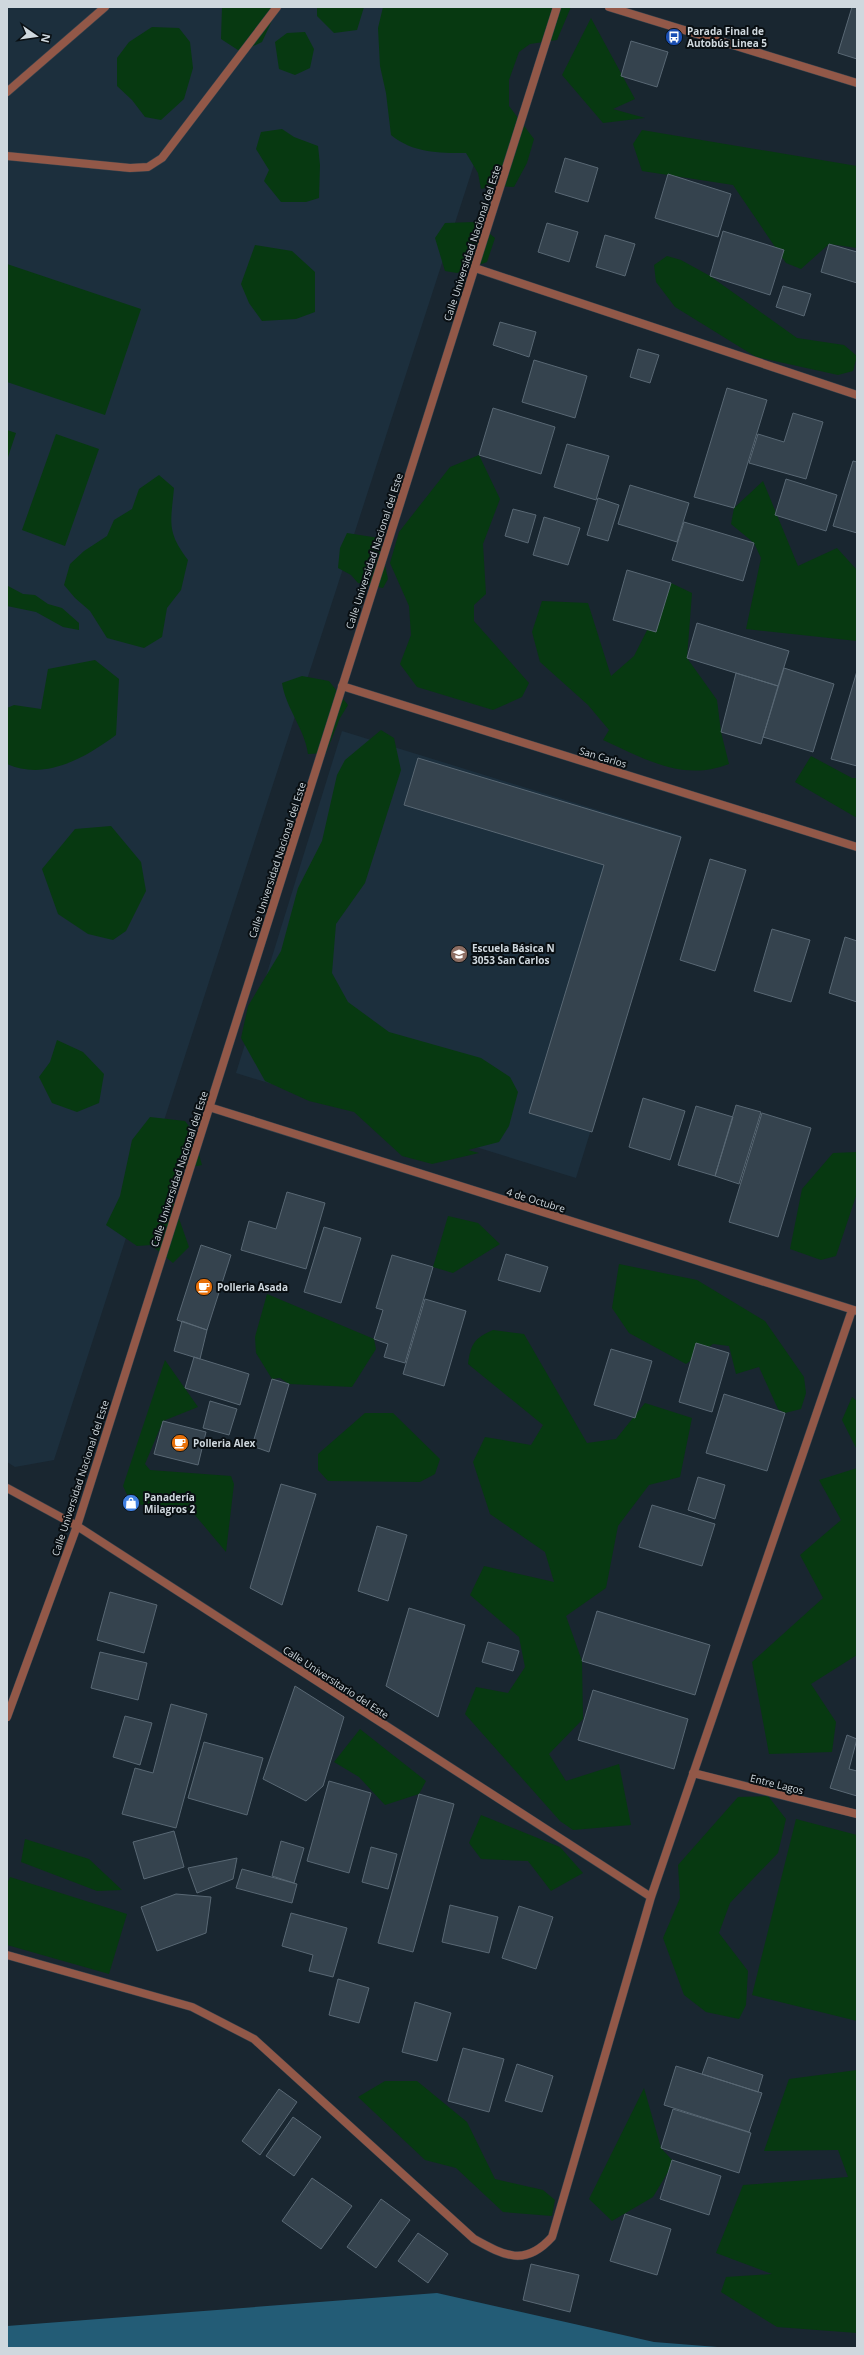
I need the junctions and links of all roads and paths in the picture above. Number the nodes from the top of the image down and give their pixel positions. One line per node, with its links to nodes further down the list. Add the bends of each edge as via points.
1 (105, 7): 6 (street)
2 (277, 7): 7 (street, via 162,158 148,167 130,168)
3 (557, 7): 8 (street, Calle Universidad Nacional del Este)
4 (609, 7): 5 (street)
5 (857, 83)
6 (7, 92)
7 (7, 156)
8 (475, 268): 9 (street); 10 (street, Calle Universidad Nacional del Este)
9 (857, 395)
10 (342, 686): 11 (street, San Carlos); 12 (street, Calle Universidad Nacional del Este)
11 (857, 847)
12 (209, 1107): 13 (street, 4 de Octubre); 15 (street, Calle Universidad Nacional del Este)
13 (854, 1310): 17 (street)
14 (7, 1488): 15 (street, Calle Universitario del Este)
15 (76, 1526): 16 (street, Calle Universidad Nacional del Este); 19 (street, Calle Universitario del Este)
16 (7, 1717)
17 (693, 1773): 18 (street, Entre Lagos); 19 (street)
18 (857, 1814)
19 (651, 1897): 20 (street, via 552,2237 539,2249 511,2257 474,2239 254,2039 192,2007)
20 (7, 1955)

